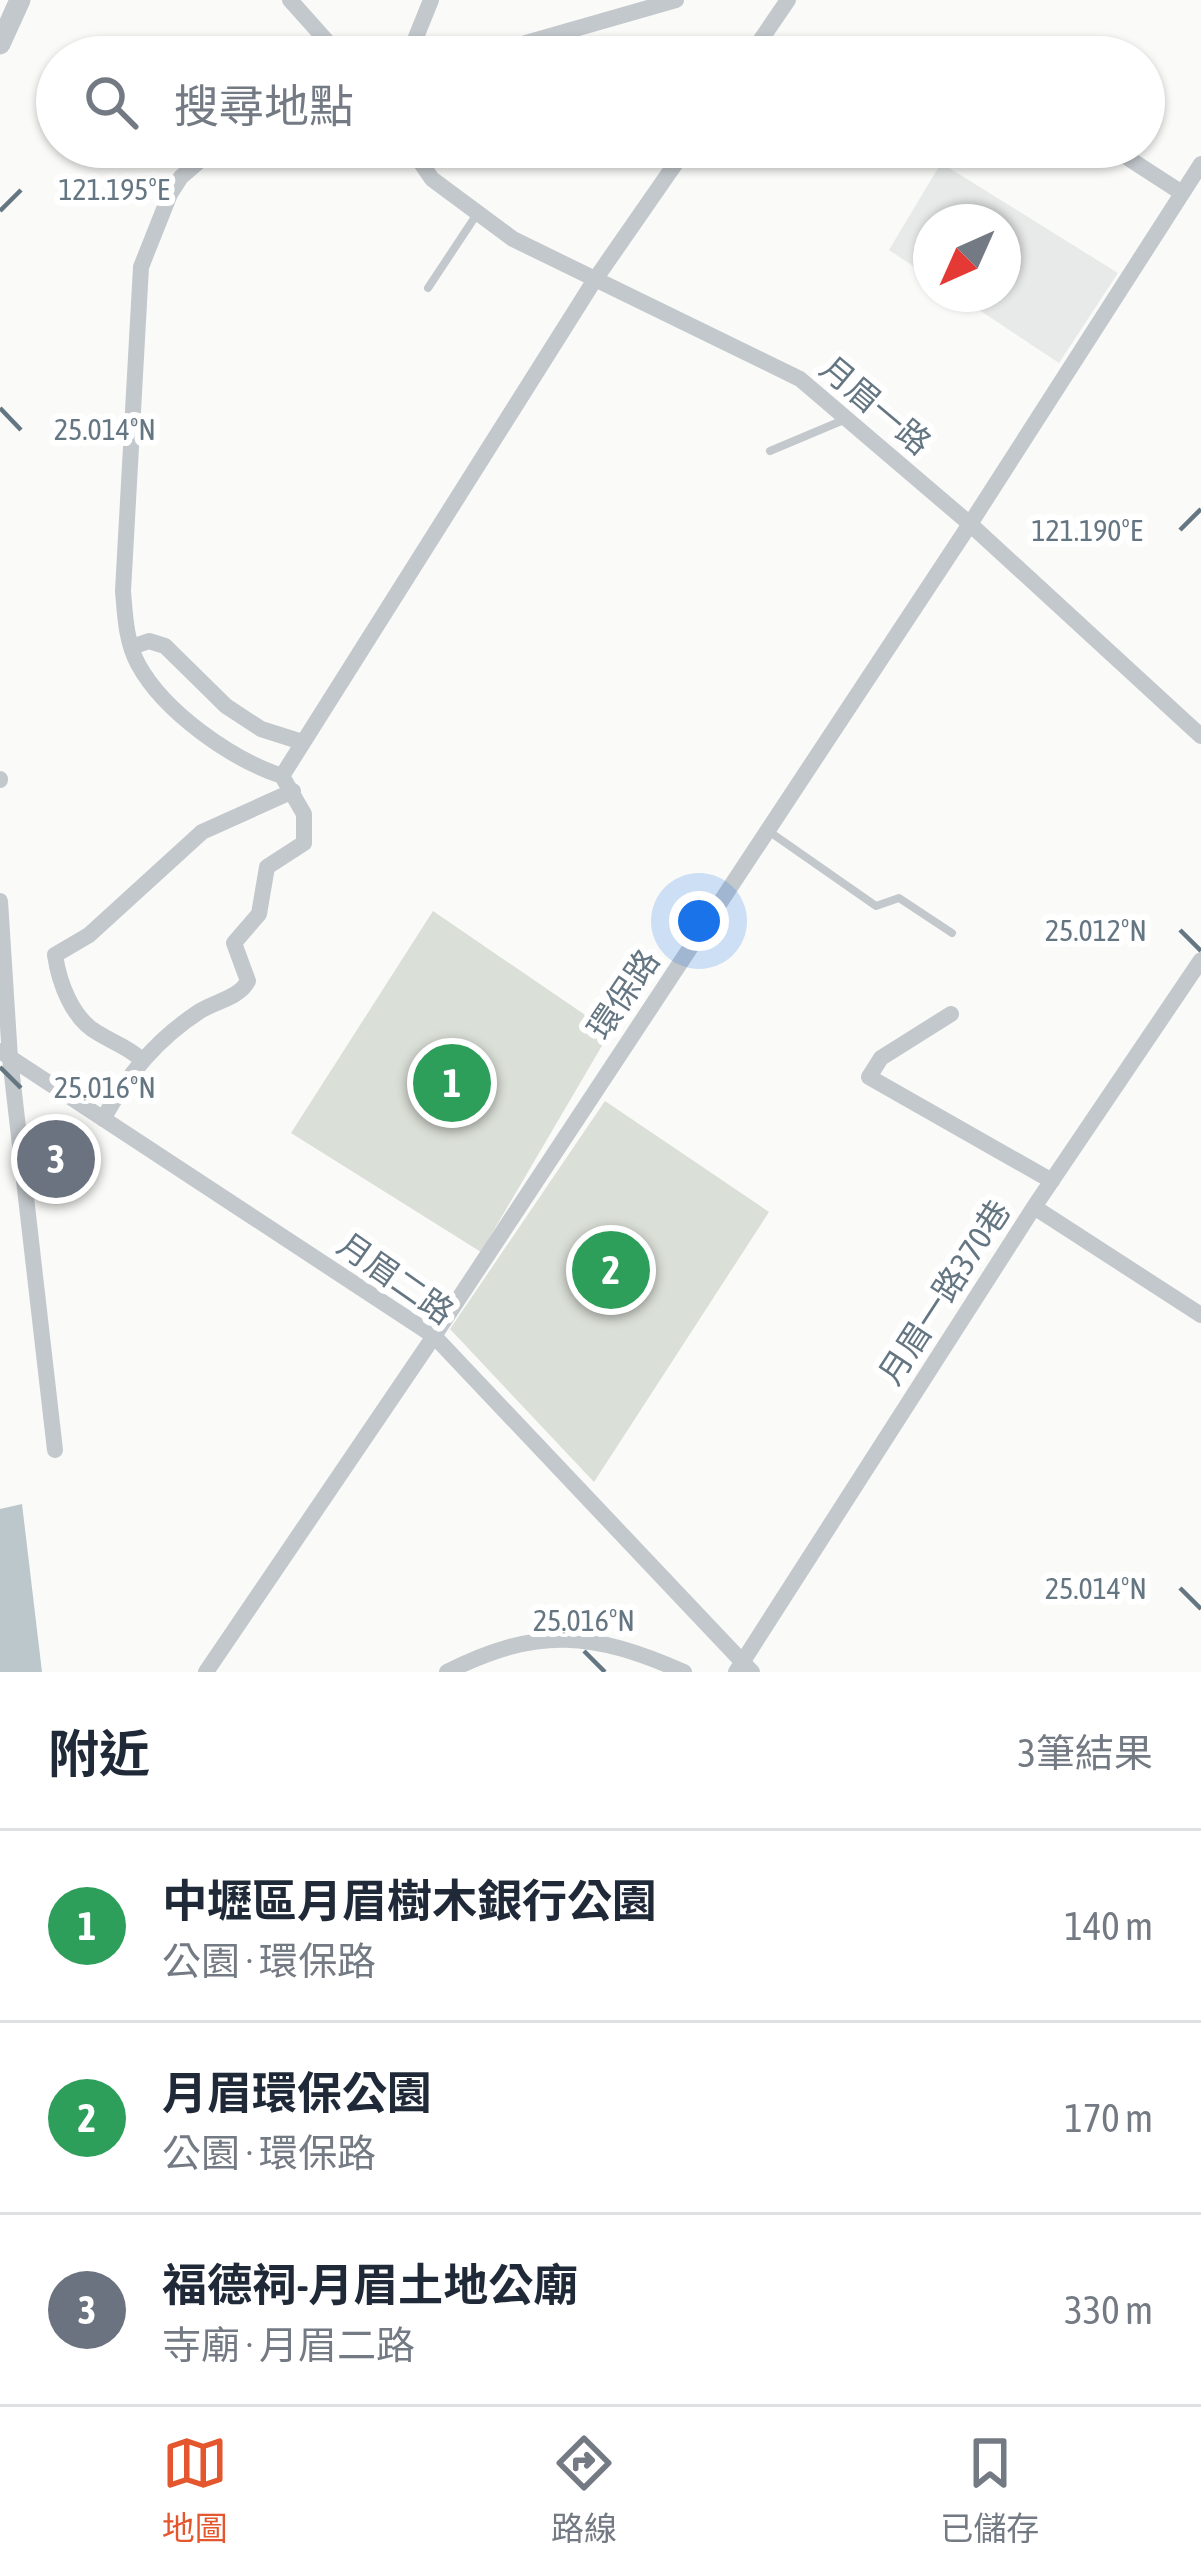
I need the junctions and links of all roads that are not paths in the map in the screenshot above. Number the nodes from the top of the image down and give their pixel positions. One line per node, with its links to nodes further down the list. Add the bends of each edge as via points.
1 (290, 0): 6 (street)
2 (431, 0): 7 (street)
3 (676, 0): 8 (street)
4 (788, 0): 9 (street)
5 (12, 4): 10 (street)
6 (322, 36)
7 (416, 36)
8 (550, 36)
9 (763, 36)
10 (0, 44)
11 (1201, 164): 16 (street, 環保路)
12 (192, 168): 23 (street, via 170,194 141,267 123,591)
13 (425, 168): 17 (street, 月眉一路)
14 (673, 168): 18 (street)
15 (1143, 168): 16 (street)
16 (1182, 193): 22 (street, 環保路)
17 (478, 212): 18 (street, 月眉一路); 19 (lane)
18 (595, 281): 20 (street, 月眉一路, via 800,379); 25 (street)
19 (428, 288)
20 (848, 418): 21 (lane); 22 (street, 月眉一路)
21 (770, 451)
22 (970, 524): 24 (street, 月眉一路); 27 (street, 環保路)
23 (132, 647): 25 (street, via 165,646 226,706); 26 (street, via 149,679 199,730)
24 (1201, 736)
25 (302, 742): 26 (street)
26 (288, 783): 33 (street, via 304,814 304,842 267,866 259,914 234,944 245,989 200,1011); 33 (street, via 202,832 55,956 59,980 84,1021)
27 (767, 830): 29 (lane, via 876,906 899,898); 38 (street, 環保路)
28 (0, 901): 32 (street)
29 (952, 933)
30 (1201, 960): 35 (street, 月眉一路370巷)
31 (951, 1014): 35 (street, via 881,1058 869,1077)
32 (5, 1054): 34 (street, 月眉二路); 39 (street)
33 (141, 1059): 34 (street)
34 (103, 1119): 38 (street, 月眉二路)
35 (1052, 1181): 36 (street, 月眉一路370巷)
36 (1034, 1208): 37 (street); 40 (street, 月眉一路370巷)
37 (1201, 1315)
38 (434, 1336): 40 (street, 月眉二路); 41 (street, 環保路)
39 (55, 1450)
40 (744, 1668)
41 (206, 1672)
42 (447, 1672): 43 (street, via 560,1639 609,1642)
43 (684, 1672)

